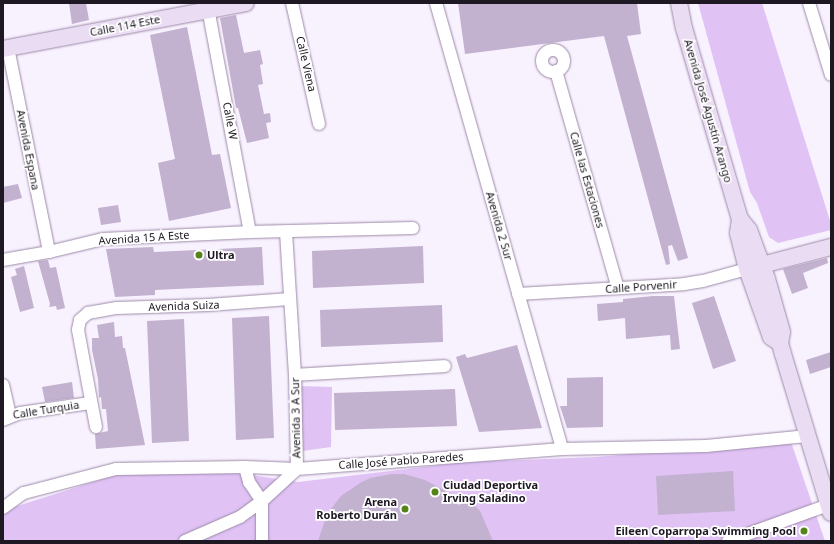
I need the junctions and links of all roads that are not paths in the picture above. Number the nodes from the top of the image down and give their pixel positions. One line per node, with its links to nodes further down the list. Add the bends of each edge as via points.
1 (246, 3): 6 (main road, Calle 114 Este)
2 (292, 3): 10 (street, Calle Viena)
3 (436, 3): 21 (street, Avenida 2 Sur)
4 (679, 3): 11 (main road, Avenida José Agustín Arango, via 692,57)
5 (810, 3): 9 (street)
6 (208, 7): 7 (main road, Calle 114 Este); 13 (street, Calle W)
7 (6, 49): 16 (street, Avenida Espana)
8 (556, 71): 20 (street, Calle las Estaciones)
9 (831, 75)
10 (319, 124)
11 (740, 219): 18 (main road, Avenida José Agustín Arango, via 749,230); 19 (main road, Avenida José Agustín Arango, via 738,232)
12 (413, 228): 14 (street, Avenida 15 A Este)
13 (250, 232): 14 (street, Avenida 15 A Este); 16 (street, Avenida 15 A Este, via 103,239)
14 (286, 232): 22 (street, Avenida 3 A Sur)
15 (831, 248): 18 (main road)
16 (48, 252): 17 (street, Avenida 15 A Este)
17 (3, 260)
18 (762, 265): 19 (street, Calle Porvenir); 23 (main road, Avenida José Agustín Arango, via 782,332)
19 (747, 269): 20 (street, Calle Porvenir, via 697,282); 23 (main road, Avenida José Agustín Arango, via 771,338)
20 (618, 288): 21 (street, Calle Porvenir)
21 (518, 294): 31 (street, Avenida 2 Sur)
22 (290, 300): 25 (street, Avenida 3 A Sur); 27 (street, Avenida Suiza, via 117,308 88,313 80,320 78,330)
23 (780, 343): 30 (main road, Avenida José Agustín Arango)
24 (445, 366): 25 (street)
25 (295, 375): 33 (street, Avenida 3 A Sur)
26 (3, 384): 28 (street)
27 (90, 403): 28 (street, Calle Turquia); 29 (street)
28 (6, 418)
29 (96, 427)
30 (806, 436): 31 (street, Calle José Pablo Paredes, via 706,446); 36 (main road, Avenida José Agustín Arango)
31 (562, 449): 33 (street, Calle José Pablo Paredes)
32 (245, 467): 33 (street, Calle José Pablo Paredes); 34 (street, via 249,482); 35 (street, Calle José Pablo Paredes, via 116,469 24,493)
33 (297, 468): 34 (street, Avenida 3 A Sur)
34 (262, 501): 37 (street, Avenida 3 A Sur, via 240,517); 38 (street)
35 (3, 508)
36 (830, 509): 39 (street)
37 (185, 541)
38 (262, 541)
39 (728, 541)

